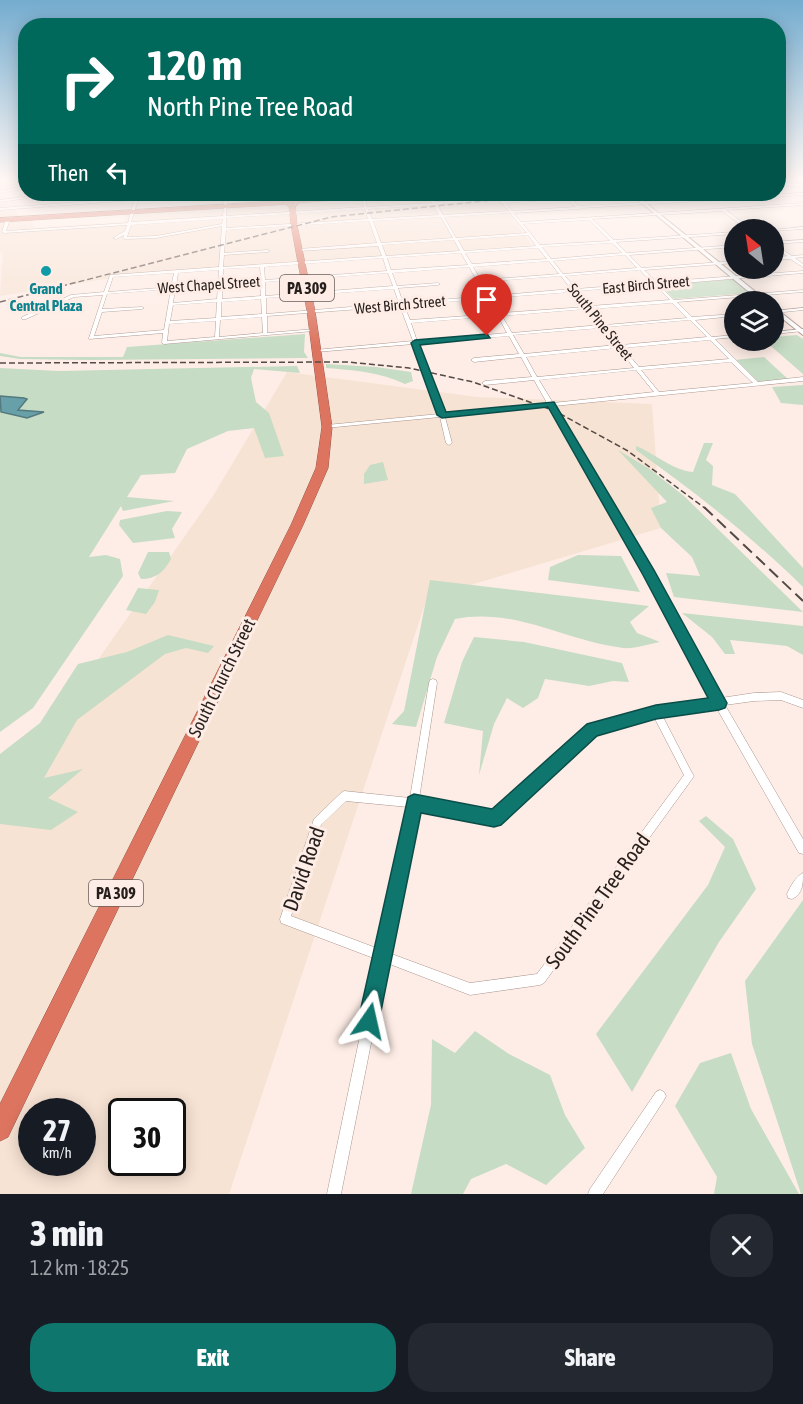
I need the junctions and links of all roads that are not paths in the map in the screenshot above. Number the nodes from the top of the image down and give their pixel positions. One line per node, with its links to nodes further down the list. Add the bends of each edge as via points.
1 (530, 234): 19 (street, South Pine Street)
2 (120, 235): 13 (street)
3 (125, 235): 4 (street, via 125,238)
4 (172, 235)
5 (223, 235): 26 (street)
6 (296, 235): 22 (highway, South Church Street / PA 309)
7 (376, 235): 18 (street)
8 (453, 235): 14 (street)
9 (519, 235): 14 (street)
10 (607, 235): 15 (street)
11 (706, 235): 12 (street)
12 (685, 236): 15 (street); 21 (main road)
13 (115, 238)
14 (455, 239): 18 (street); 24 (street)
15 (613, 241): 19 (street); 27 (street)
16 (803, 241): 17 (street)
17 (784, 243)
18 (379, 244): 22 (street); 29 (street)
19 (540, 246): 24 (street); 32 (street, South Pine Street)
20 (724, 247): 21 (street, West Chapel Street)
21 (700, 249): 27 (street, West Chapel Street); 34 (main road)
22 (298, 250): 33 (highway, South Church Street / PA 309)
23 (268, 251): 26 (street)
24 (462, 252): 29 (street); 37 (street)
25 (784, 252): 30 (street)
26 (222, 254): 39 (street)
27 (626, 254): 32 (street, West Chapel Street); 41 (street)
28 (803, 256): 30 (street)
29 (384, 257): 33 (street); 43 (street)
30 (791, 257): 31 (street); 38 (street)
31 (784, 258)
32 (550, 260): 37 (street, West Chapel Street); 46 (street, South Pine Street)
33 (301, 263): 36 (street); 47 (highway, South Church Street / PA 309)
34 (718, 263): 35 (street); 40 (main road); 41 (street)
35 (724, 263)
36 (262, 266): 39 (street); 50 (street)
37 (470, 266): 43 (street, West Chapel Street); 51 (street)
38 (803, 266)
39 (220, 268): 42 (street); 52 (street)
40 (724, 268)
41 (640, 269): 46 (street); 54 (street)
42 (176, 272): 55 (street); 60 (street, via 111,276)
43 (389, 272): 47 (street, West Chapel Street); 56 (street)
44 (803, 273): 45 (street, East Birch Street)
45 (784, 274)
46 (562, 275): 51 (street); 57 (street, South Pine Street)
47 (304, 277): 50 (street, West Chapel Street); 62 (highway, South Church Street / PA 309)
48 (724, 279): 54 (street, East Birch Street)
49 (737, 279): 58 (main road)
50 (263, 280): 52 (street, West Chapel Street); 63 (street)
51 (479, 281): 64 (street)
52 (219, 284): 55 (street, West Chapel Street); 66 (street)
53 (438, 284): 56 (street)
54 (656, 284): 57 (street, East Birch Street); 67 (street)
55 (174, 287): 60 (street, West Chapel Street); 68 (street)
56 (395, 287): 62 (street); 69 (street)
57 (575, 291): 64 (street, East Birch Street); 71 (street, South Pine Street)
58 (751, 291)
59 (803, 291): 61 (street)
60 (106, 292): 74 (street); 79 (street, West Chapel Street, via 73,296)
61 (784, 292)
62 (308, 294): 63 (street); 75 (highway, South Church Street / PA 309)
63 (263, 297): 66 (street); 76 (street)
64 (489, 297): 69 (street, West Birch Street); 77 (street)
65 (724, 297): 67 (street)
66 (220, 301): 68 (street); 81 (street)
67 (672, 301): 71 (street); 82 (street)
68 (171, 304): 84 (street)
69 (401, 304): 75 (street, West Birch Street); 83 (street)
70 (142, 308): 74 (street)
71 (588, 308): 77 (street); 85 (street, South Pine Street)
72 (803, 309): 73 (street)
73 (784, 310)
74 (100, 311): 88 (street, via 91,338)
75 (311, 311): 76 (street, West Birch Street); 86 (highway, South Church Street / PA 309)
76 (264, 315): 81 (street, West Birch Street); 90 (street)
77 (499, 315): 83 (street); 91 (street)
78 (724, 316): 82 (street)
79 (24, 318)
80 (784, 318): 87 (main road)
81 (218, 319): 84 (street, West Birch Street); 93 (street)
82 (691, 319): 85 (street); 94 (street)
83 (408, 322): 95 (street)
84 (168, 323): 88 (street)
85 (604, 326): 91 (street); 96 (street, South Pine Street)
86 (314, 330): 90 (street); 97 (highway, South Church Street / PA 309)
87 (802, 331): 89 (street)
88 (166, 332): 93 (street, via 164,343)
89 (784, 332)
90 (265, 334): 93 (street)
91 (510, 334): 95 (street); 98 (street)
92 (724, 337): 94 (street)
93 (217, 338)
94 (711, 339): 96 (street); 100 (street)
95 (415, 343): 97 (street); 108 (street)
96 (620, 347): 98 (street); 101 (street, South Pine Street)
97 (315, 351): 109 (highway, South Church Street / PA 309)
98 (523, 356): 99 (street); 102 (street)
99 (474, 360)
100 (732, 360): 101 (street); 105 (street)
101 (637, 369): 102 (street); 106 (street, South Pine Street)
102 (536, 378): 104 (street); 107 (street)
103 (803, 379): 105 (street)
104 (485, 383)
105 (756, 384): 106 (street)
106 (657, 393): 107 (street)
107 (551, 404): 108 (street); 112 (street)
108 (442, 415): 109 (street); 110 (street)
109 (327, 427): 121 (highway, South Church Street / PA 309, via 322,468 302,516)
110 (449, 443)
111 (433, 683): 115 (street)
112 (719, 703): 113 (street, via 781,696); 114 (street); 116 (street)
113 (803, 704)
114 (656, 712): 115 (street, via 592,729 494,818); 119 (street, South Pine Tree Road, via 689,776 540,979 470,989)
115 (414, 803): 119 (street); 119 (street, David Road, via 344,796 318,822 285,919)
116 (803, 849)
117 (803, 878): 118 (street)
118 (792, 894)
119 (382, 956): 122 (street)
120 (660, 1096): 123 (street)
121 (0, 1129)
122 (334, 1194)
123 (595, 1194)

